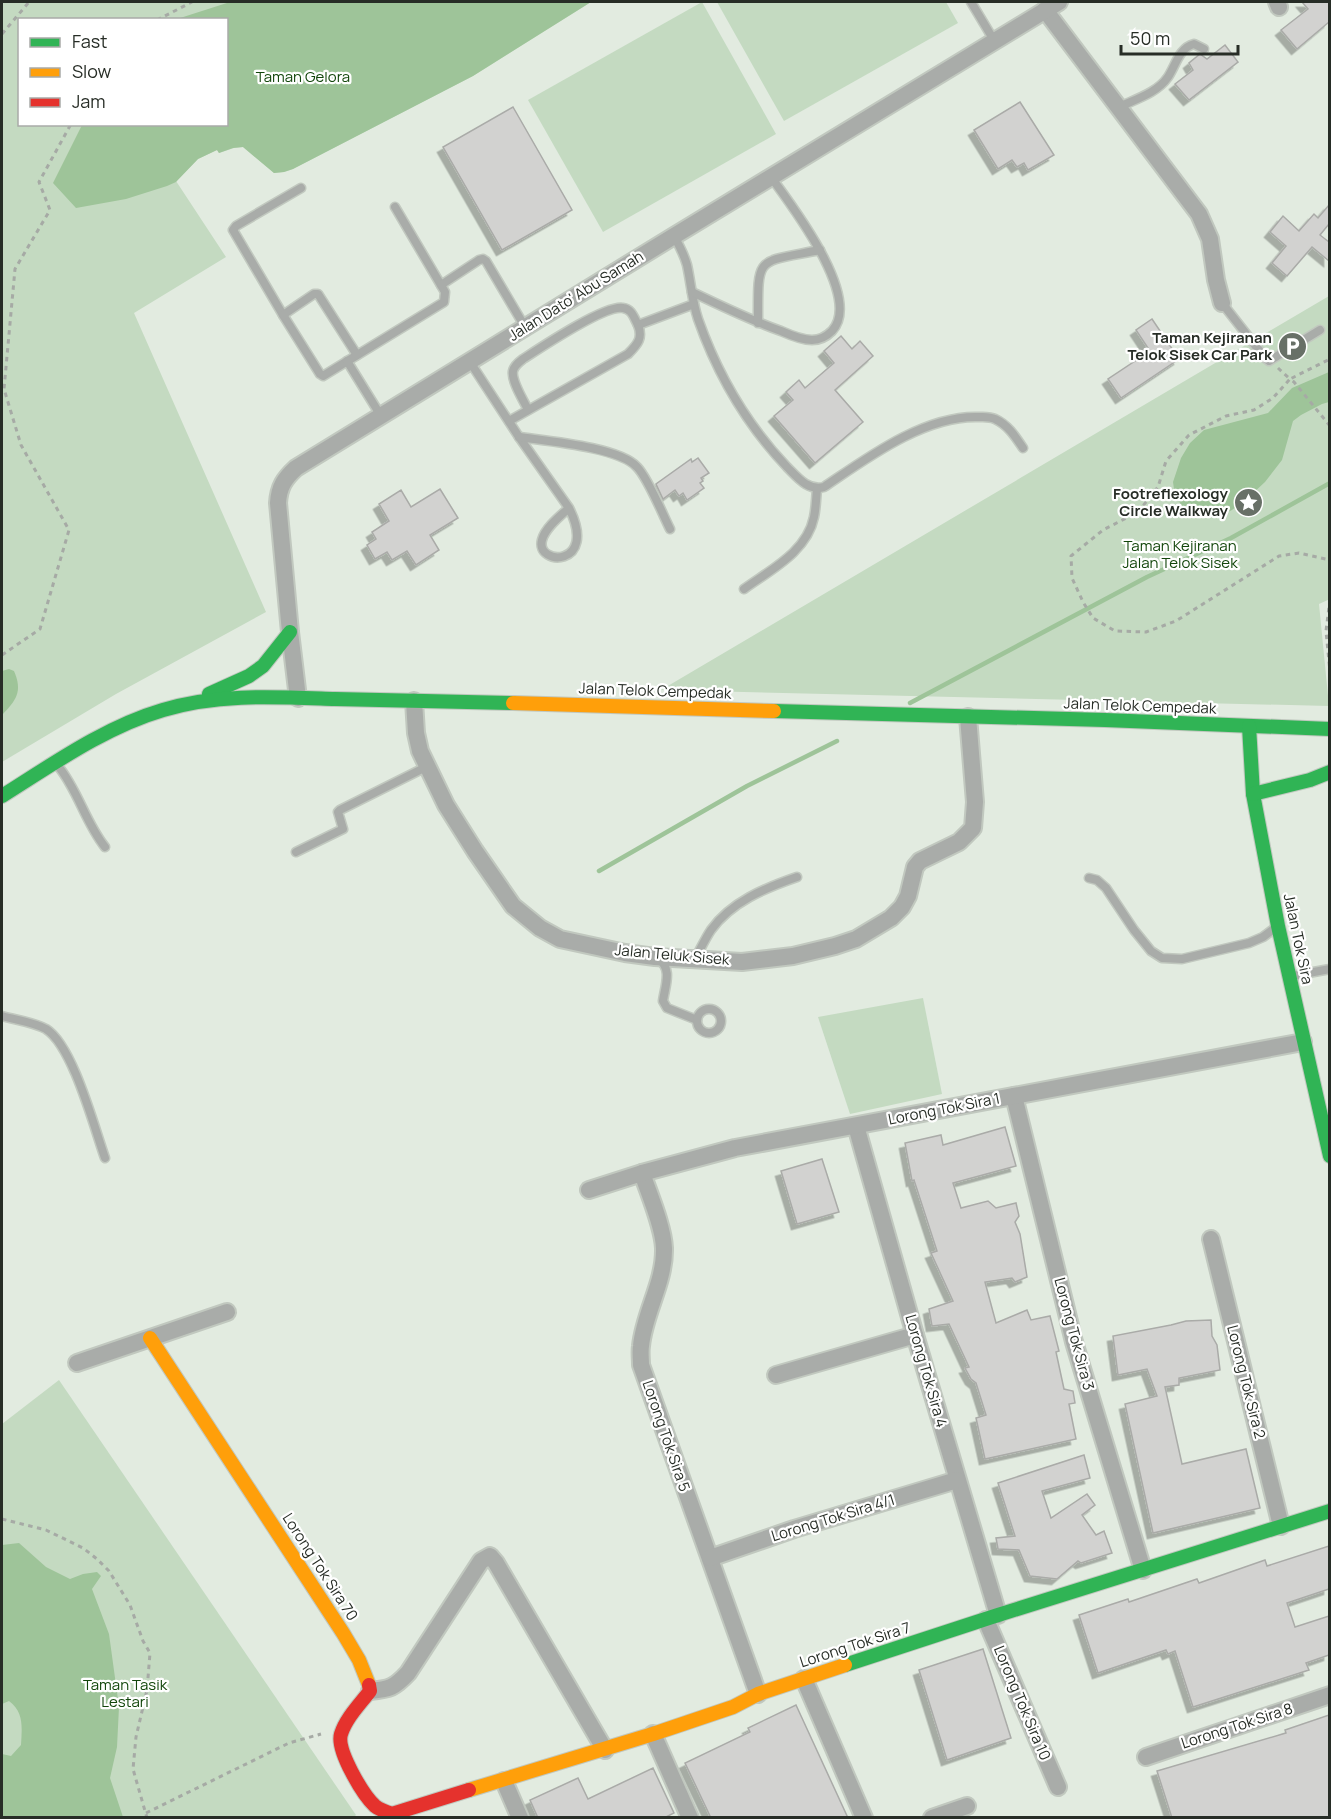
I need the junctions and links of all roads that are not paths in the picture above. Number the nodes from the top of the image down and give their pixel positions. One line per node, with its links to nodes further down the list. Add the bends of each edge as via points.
1 (971, 2): 3 (lane)
2 (1052, 6): 3 (street, Jalan Dato' Abu Samah); 5 (street)
3 (995, 42): 6 (street, Jalan Dato' Abu Samah)
4 (1204, 49): 5 (lane, via 1188,45 1166,80)
5 (1119, 106): 13 (street, via 1199,214 1210,239)
6 (771, 177): 9 (street, Jalan Dato' Abu Samah); 10 (lane)
7 (301, 188): 15 (lane, via 233,230)
8 (395, 207): 11 (lane)
9 (674, 236): 12 (lane, via 683,253); 18 (street, Jalan Dato' Abu Samah)
10 (820, 250): 16 (lane, via 782,256 761,268); 16 (lane, via 840,302 840,320 835,328 813,340)
11 (441, 285): 18 (lane, via 483,259); 20 (lane, via 444,302)
12 (692, 292): 14 (lane); 16 (lane)
13 (1222, 303): 19 (lane, via 1269,361)
14 (694, 304): 17 (lane); 28 (lane, via 705,337 747,416 794,474)
15 (283, 315): 20 (lane, via 318,294); 21 (lane, via 320,374 323,376)
16 (758, 323)
17 (638, 325): 23 (lane, via 640,341 628,354); 23 (lane, via 630,311 622,307 613,309 523,359 513,371)
18 (525, 327): 22 (street, Jalan Dato' Abu Samah)
19 (1320, 330)
20 (357, 355): 21 (lane)
21 (347, 361): 24 (lane)
22 (470, 362): 24 (street, Jalan Dato' Abu Samah); 25 (lane)
23 (528, 410): 25 (lane)
24 (381, 416): 32 (street, Jalan Dato' Abu Samah, via 296,468 279,491)
25 (509, 422): 26 (lane)
26 (519, 437): 29 (lane); 30 (lane, via 624,458 643,475)
27 (1023, 448): 28 (lane, via 1007,426 992,417 956,418 903,438)
28 (817, 489): 31 (lane, via 814,518 799,547)
29 (569, 508): 29 (lane, via 543,538 542,549 551,557 568,554 578,541)
30 (670, 529)
31 (744, 589)
32 (290, 632): 33 (street, Jalan Dato' Abu Samah); 35 (street, via 263,666 249,676)
33 (298, 698): 34 (street, Jalan Telok Cempedak); 35 (street, Jalan Telok Cempedak, via 233,698)
34 (414, 701): 36 (street, Jalan Telok Cempedak); 40 (street, Jalan Teluk Sisek, via 416,733)
35 (183, 704): 39 (street, Jalan Telok Cempedak, via 136,721)
36 (968, 717): 37 (street, Jalan Telok Cempedak); 50 (street, Jalan Teluk Sisek, via 975,802 973,828 959,842 920,861 908,896 891,918 856,939 793,956 742,962)
37 (1250, 726): 38 (street, Jalan Telok Cempedak); 42 (street, Jalan Tok Sira)
38 (1329, 729)
39 (56, 763): 43 (street, Jalan Telok Cempedak); 44 (lane)
40 (426, 767): 45 (lane, via 340,810 343,829); 49 (street, Jalan Teluk Sisek, via 475,851 524,916 560,939)
41 (1329, 772): 42 (street)
42 (1253, 795): 48 (street, Jalan Tok Sira)
43 (2, 796)
44 (105, 846)
45 (296, 852)
46 (797, 877): 50 (lane, via 754,895 725,914 710,931)
47 (1089, 878): 48 (lane, via 1106,888 1134,930 1162,958 1182,959 1249,943)
48 (1278, 926): 52 (street, Jalan Tok Sira)
49 (655, 957): 50 (street, Jalan Teluk Sisek); 54 (lane, via 666,968 664,1005)
50 (695, 959)
51 (1329, 969): 52 (lane)
52 (1289, 976): 55 (street, Jalan Tok Sira)
53 (2, 1016): 59 (lane, via 47,1030 60,1045)
54 (697, 1020)
55 (1303, 1042): 56 (street, Lorong Tok Sira 1); 58 (street, Jalan Tok Sira)
56 (1014, 1096): 57 (street, Lorong Tok Sira 1); 72 (street, Lorong Tok Sira 3, via 1074,1342)
57 (856, 1126): 60 (street, Lorong Tok Sira 1, via 735,1148); 64 (street, Lorong Tok Sira 4)
58 (1329, 1149)
59 (105, 1158)
60 (642, 1173): 61 (street, Lorong Tok Sira 1); 71 (street, Lorong Tok Sira 5, via 664,1246 663,1267 641,1347 641,1365)
61 (589, 1190)
62 (1211, 1239): 70 (street, Lorong Tok Sira 2)
63 (227, 1312): 65 (street)
64 (915, 1335): 67 (street); 68 (street, Lorong Tok Sira 4)
65 (150, 1338): 66 (street); 75 (street, Lorong Tok Sira 70, via 343,1633 362,1665)
66 (77, 1363)
67 (776, 1375)
68 (957, 1480): 71 (street, Lorong Tok Sira 4/1); 73 (street, Lorong Tok Sira 4)
69 (1329, 1511): 70 (street, Lorong Tok Sira 7)
70 (1281, 1526): 72 (street, Lorong Tok Sira 7)
71 (710, 1558): 76 (street, Lorong Tok Sira 5)
72 (1143, 1570): 73 (street, Lorong Tok Sira 7)
73 (992, 1617): 74 (street, Lorong Tok Sira 7); 82 (street, Lorong Tok Sira 10)
74 (804, 1679): 76 (street, Lorong Tok Sira 7); 86 (street)
75 (370, 1691): 79 (street, via 387,1690 408,1673 481,1561 490,1556); 81 (street, Lorong Tok Sira 7, via 340,1738 345,1758 380,1810 392,1814)
76 (758, 1694): 78 (street, Lorong Tok Sira 7, via 733,1707)
77 (1329, 1695): 80 (street, Lorong Tok Sira 8)
78 (653, 1734): 79 (street, Lorong Tok Sira 7); 85 (street)
79 (605, 1749): 81 (street, Lorong Tok Sira 7)
80 (1146, 1757)
81 (504, 1781): 84 (street)
82 (1058, 1787)
83 (967, 1806): 87 (street)
84 (520, 1818)
85 (690, 1818)
86 (864, 1818)
87 (932, 1818)

